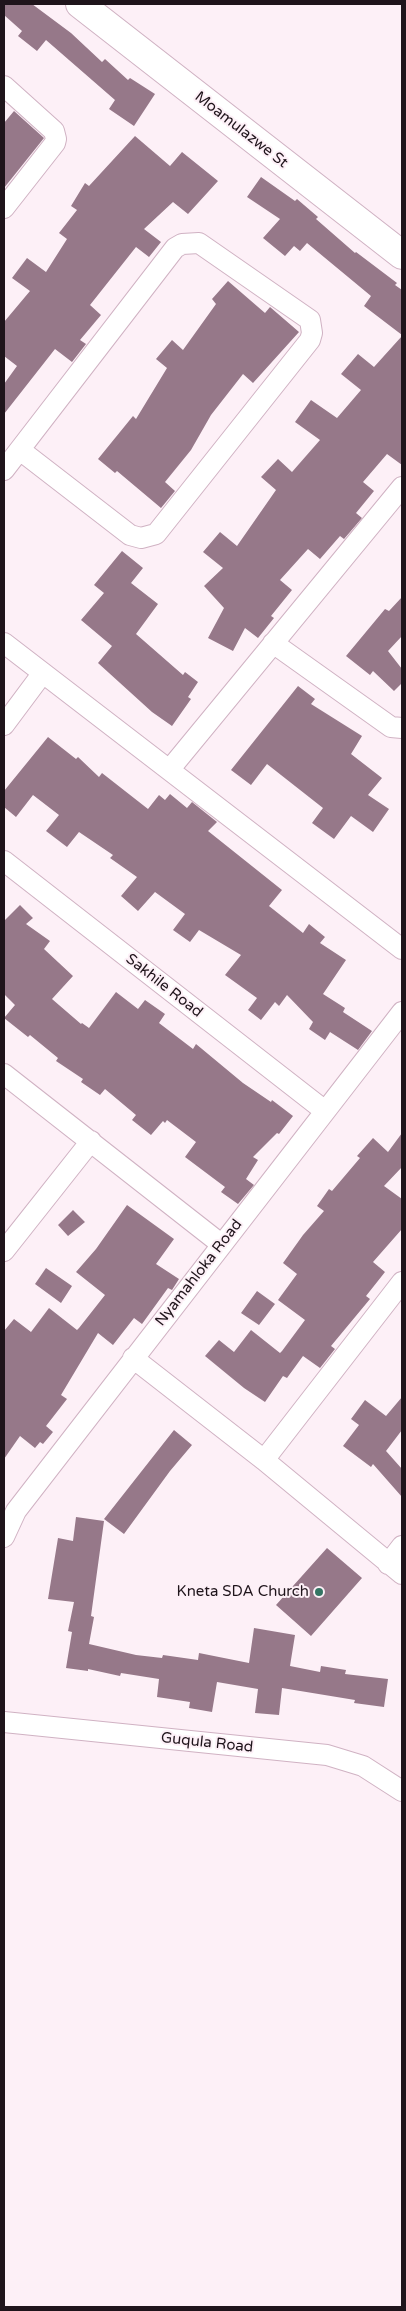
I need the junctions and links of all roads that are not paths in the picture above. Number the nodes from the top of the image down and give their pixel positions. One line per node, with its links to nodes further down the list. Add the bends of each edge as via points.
1 (80, 4): 4 (street, Moamulazwe St)
2 (4, 86): 3 (street, via 54,131 56,139)
3 (4, 208)
4 (402, 255)
5 (20, 450): 5 (street, via 175,248 182,244 199,243 310,320 310,340 156,534 141,538 130,534); 6 (street)
6 (4, 470)
7 (402, 487): 9 (street)
8 (4, 643): 10 (street)
9 (273, 643): 12 (street, via 391,727); 13 (street)
10 (42, 674): 11 (street); 13 (street)
11 (4, 725)
12 (402, 728)
13 (170, 770): 15 (street)
14 (4, 860): 18 (street, Sakhile Road)
15 (402, 949)
16 (402, 1012): 18 (street, Nyamahloka Road)
17 (4, 1074): 19 (street)
18 (325, 1111): 20 (street, Nyamahloka Road)
19 (91, 1141): 20 (street); 21 (street)
20 (222, 1244): 23 (street, Nyamahloka Road)
21 (4, 1251)
22 (402, 1282): 24 (street)
23 (133, 1358): 24 (street); 25 (street, Nyamahloka Road, via 16,1511)
24 (264, 1460): 27 (street)
25 (4, 1538)
26 (402, 1546): 27 (street)
27 (395, 1569)
28 (4, 1722): 29 (street, Guqula Road, via 327,1755 363,1766)
29 (402, 1791)

